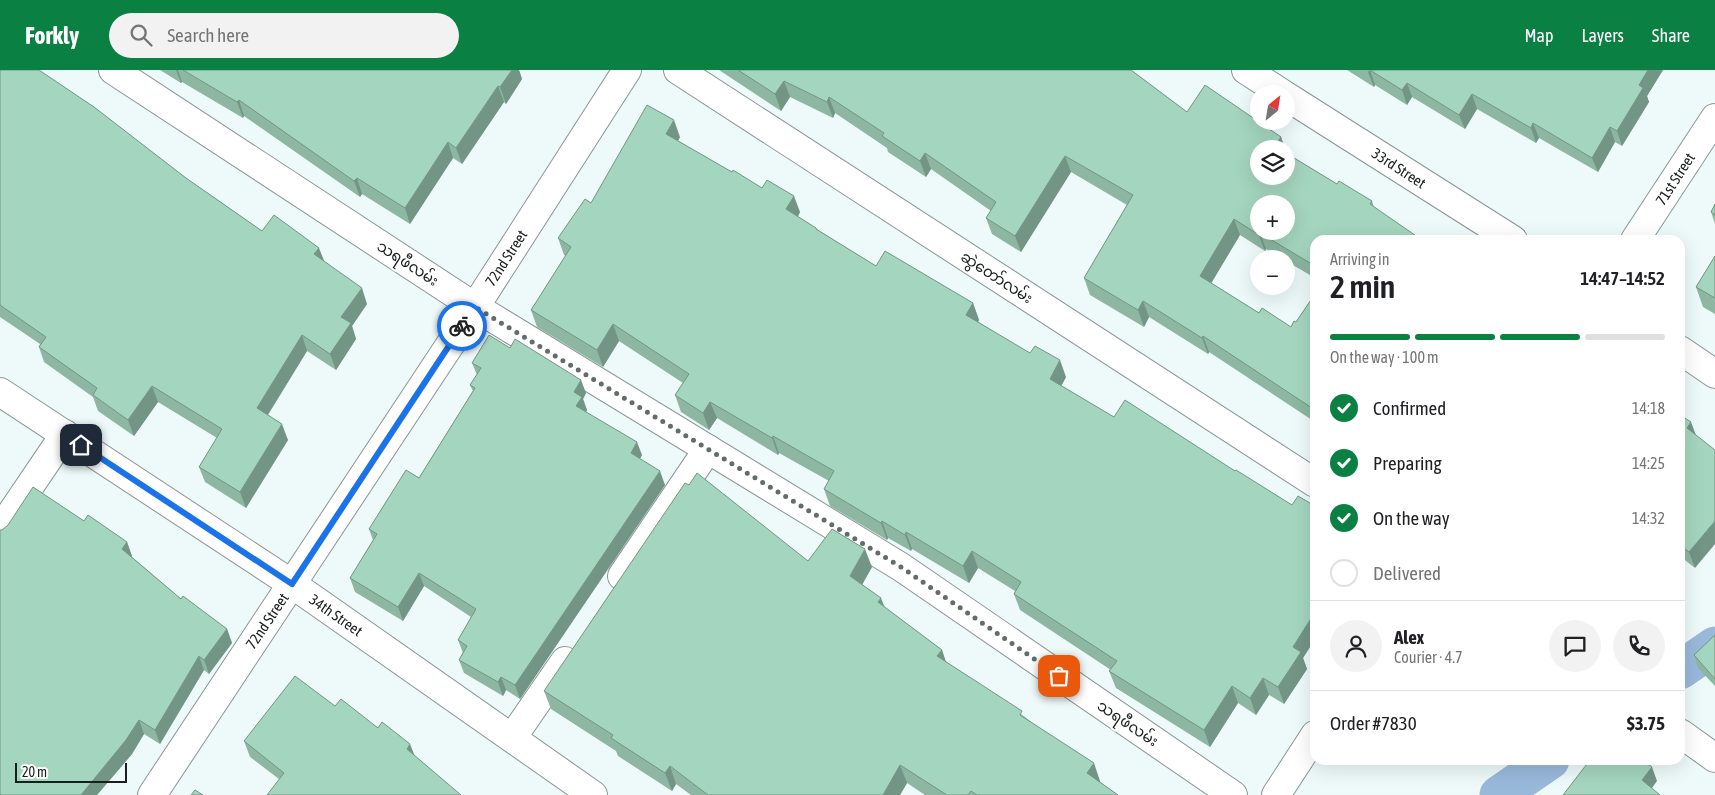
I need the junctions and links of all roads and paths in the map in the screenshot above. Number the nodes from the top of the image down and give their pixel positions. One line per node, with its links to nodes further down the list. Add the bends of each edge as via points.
1 (113, 70): 10 (street, သရဖီလမ်း)
2 (627, 70): 10 (street, 72nd Street)
3 (678, 70): 16 (street, ဆွဲတော်လမ်း)
4 (1246, 70): 5 (street, 33rd Street)
5 (1269, 85)
6 (1295, 101): 8 (street, 33rd Street)
7 (1715, 118): 9 (street, 71st Street)
8 (1505, 235)
9 (1638, 235)
10 (475, 307): 15 (street, သရဖီလမ်း); 18 (street, 72nd Street)
11 (1685, 353): 12 (street)
12 (1715, 374)
13 (0, 392): 14 (street, 34th Street)
14 (65, 434): 17 (street); 18 (street, 34th Street)
15 (708, 449): 19 (street); 27 (street, သရဖီလမ်း, via 901,567)
16 (1310, 480)
17 (0, 530)
18 (292, 584): 22 (street, 34th Street); 25 (street, 72nd Street)
19 (607, 598)
20 (579, 639): 22 (street)
21 (1685, 737): 24 (street)
22 (512, 738): 26 (street, 34th Street)
23 (1310, 743): 28 (street)
24 (1715, 758)
25 (152, 795)
26 (592, 795)
27 (1233, 795)
28 (1276, 795)

